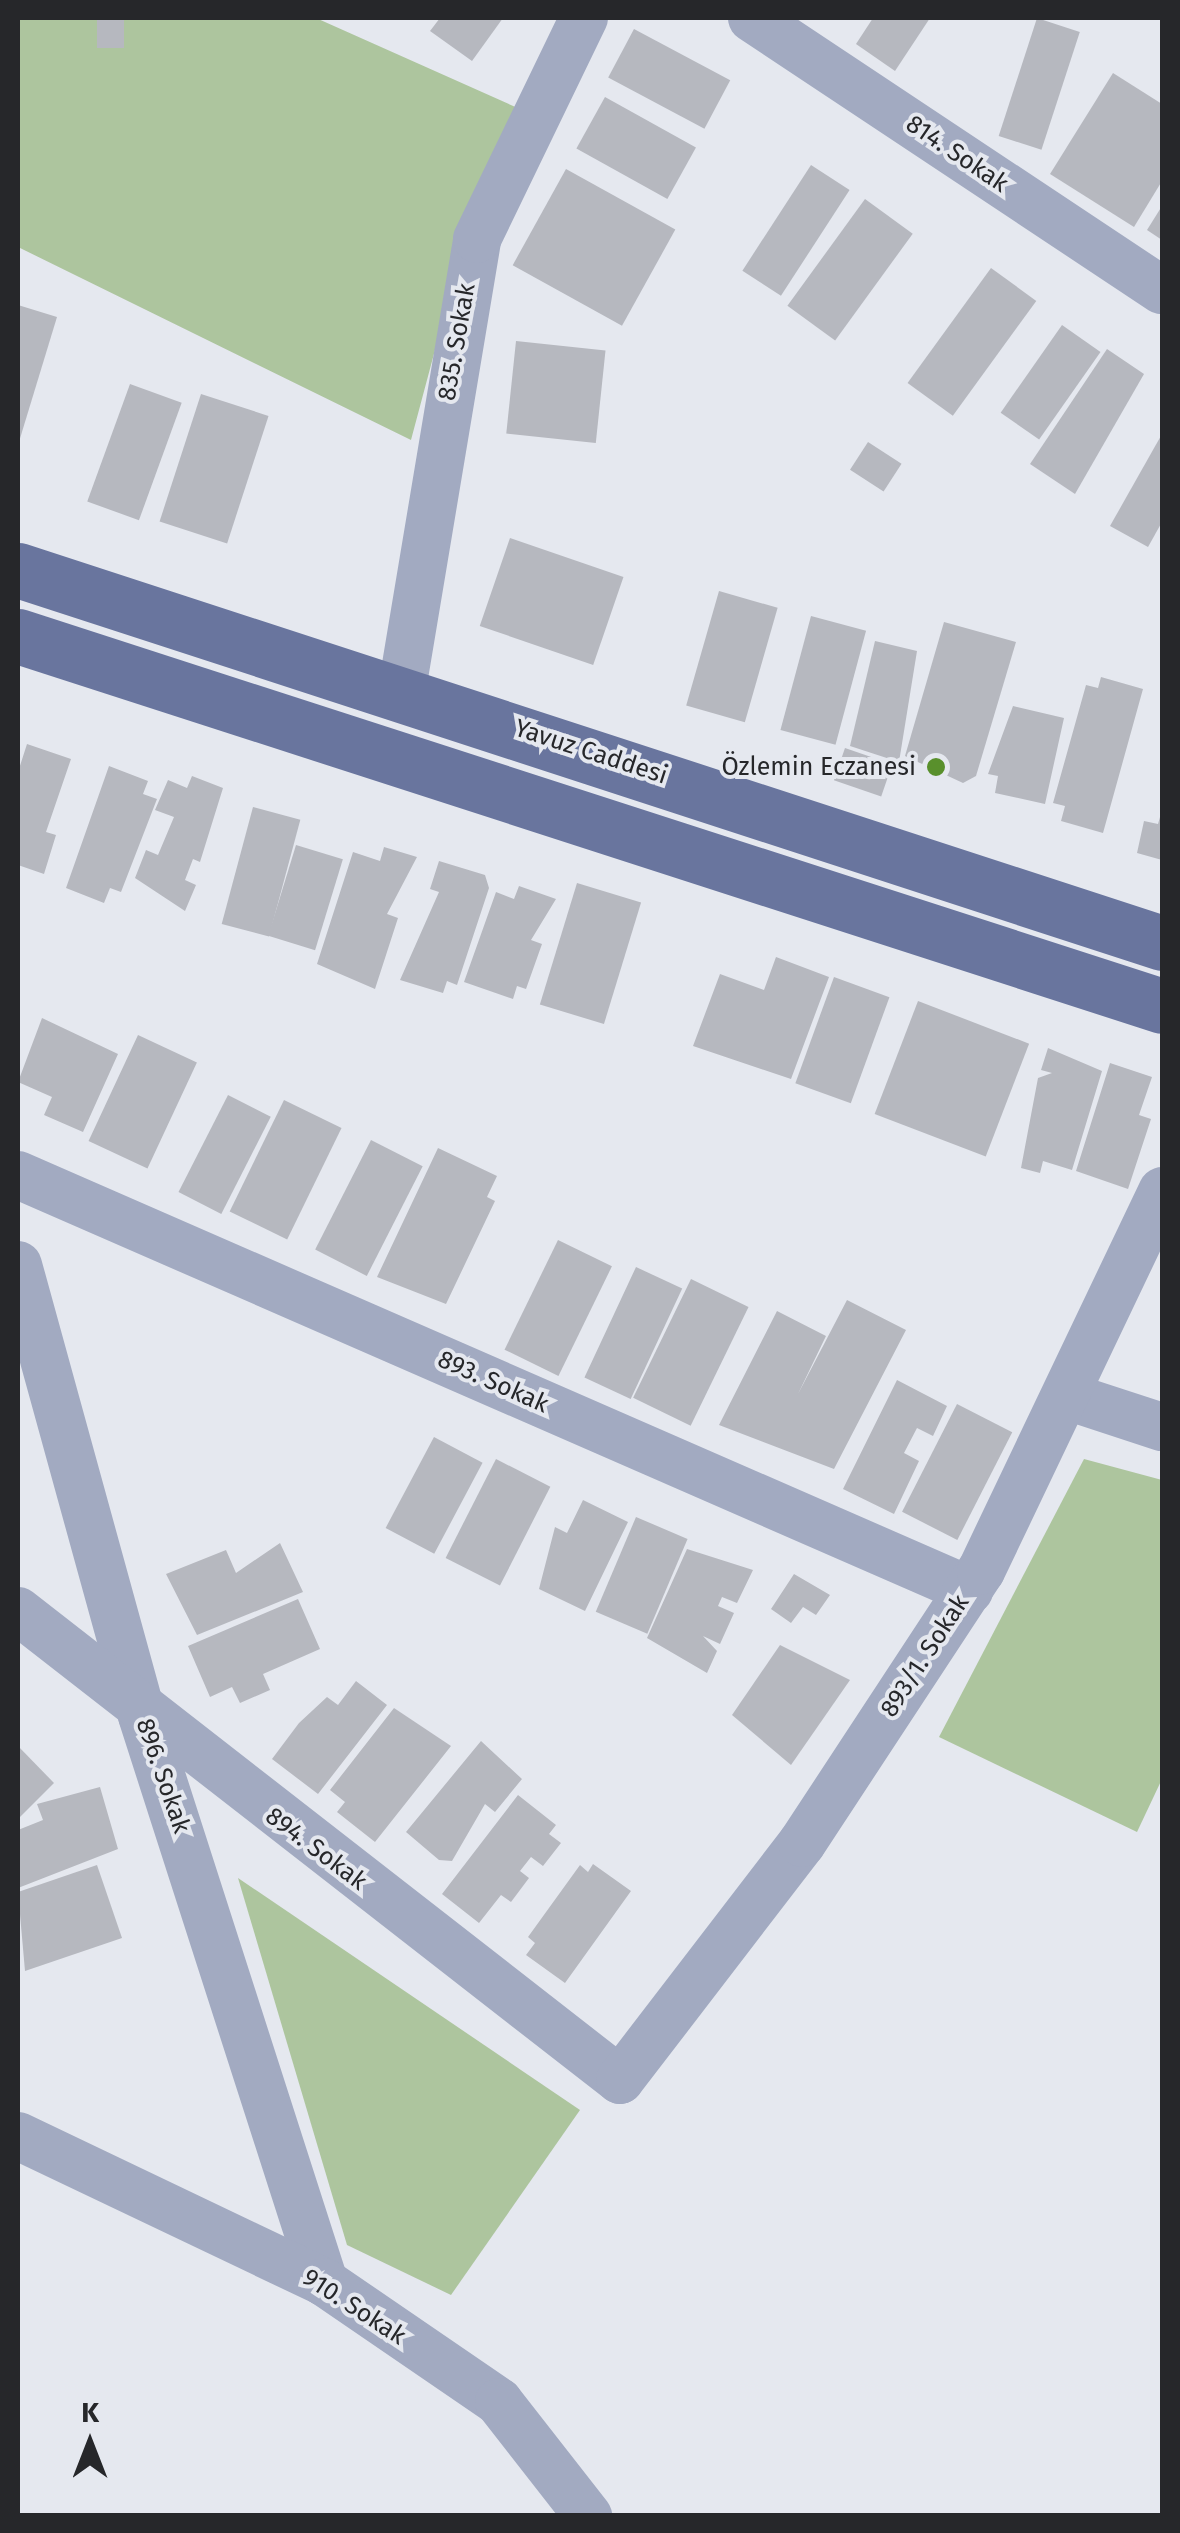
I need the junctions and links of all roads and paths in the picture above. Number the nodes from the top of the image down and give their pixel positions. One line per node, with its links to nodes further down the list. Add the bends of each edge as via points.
1 (584, 18): 6 (street, 835. Sokak, via 477,240)
2 (752, 18): 3 (street, 814. Sokak)
3 (1162, 290)
4 (18, 570): 6 (main road, Yavuz Caddesi)
5 (18, 636): 8 (main road)
6 (402, 689): 7 (main road, Yavuz Caddesi)
7 (1162, 943)
8 (1162, 1006)
9 (18, 1175): 14 (street, 893. Sokak)
10 (1162, 1191): 12 (street, 893/1. Sokak)
11 (18, 1265): 16 (street, 896. Sokak)
12 (1067, 1396): 13 (street); 14 (street, 893/1. Sokak)
13 (1162, 1427)
14 (970, 1590): 17 (street, 893/1. Sokak, via 802,1843)
15 (18, 1611): 16 (street, 894. Sokak)
16 (142, 1716): 17 (street, 894. Sokak); 19 (street, 896. Sokak)
17 (620, 2080)
18 (18, 2136): 19 (street, 910. Sokak)
19 (324, 2282): 20 (street, 910. Sokak, via 499,2402)
20 (588, 2516)

